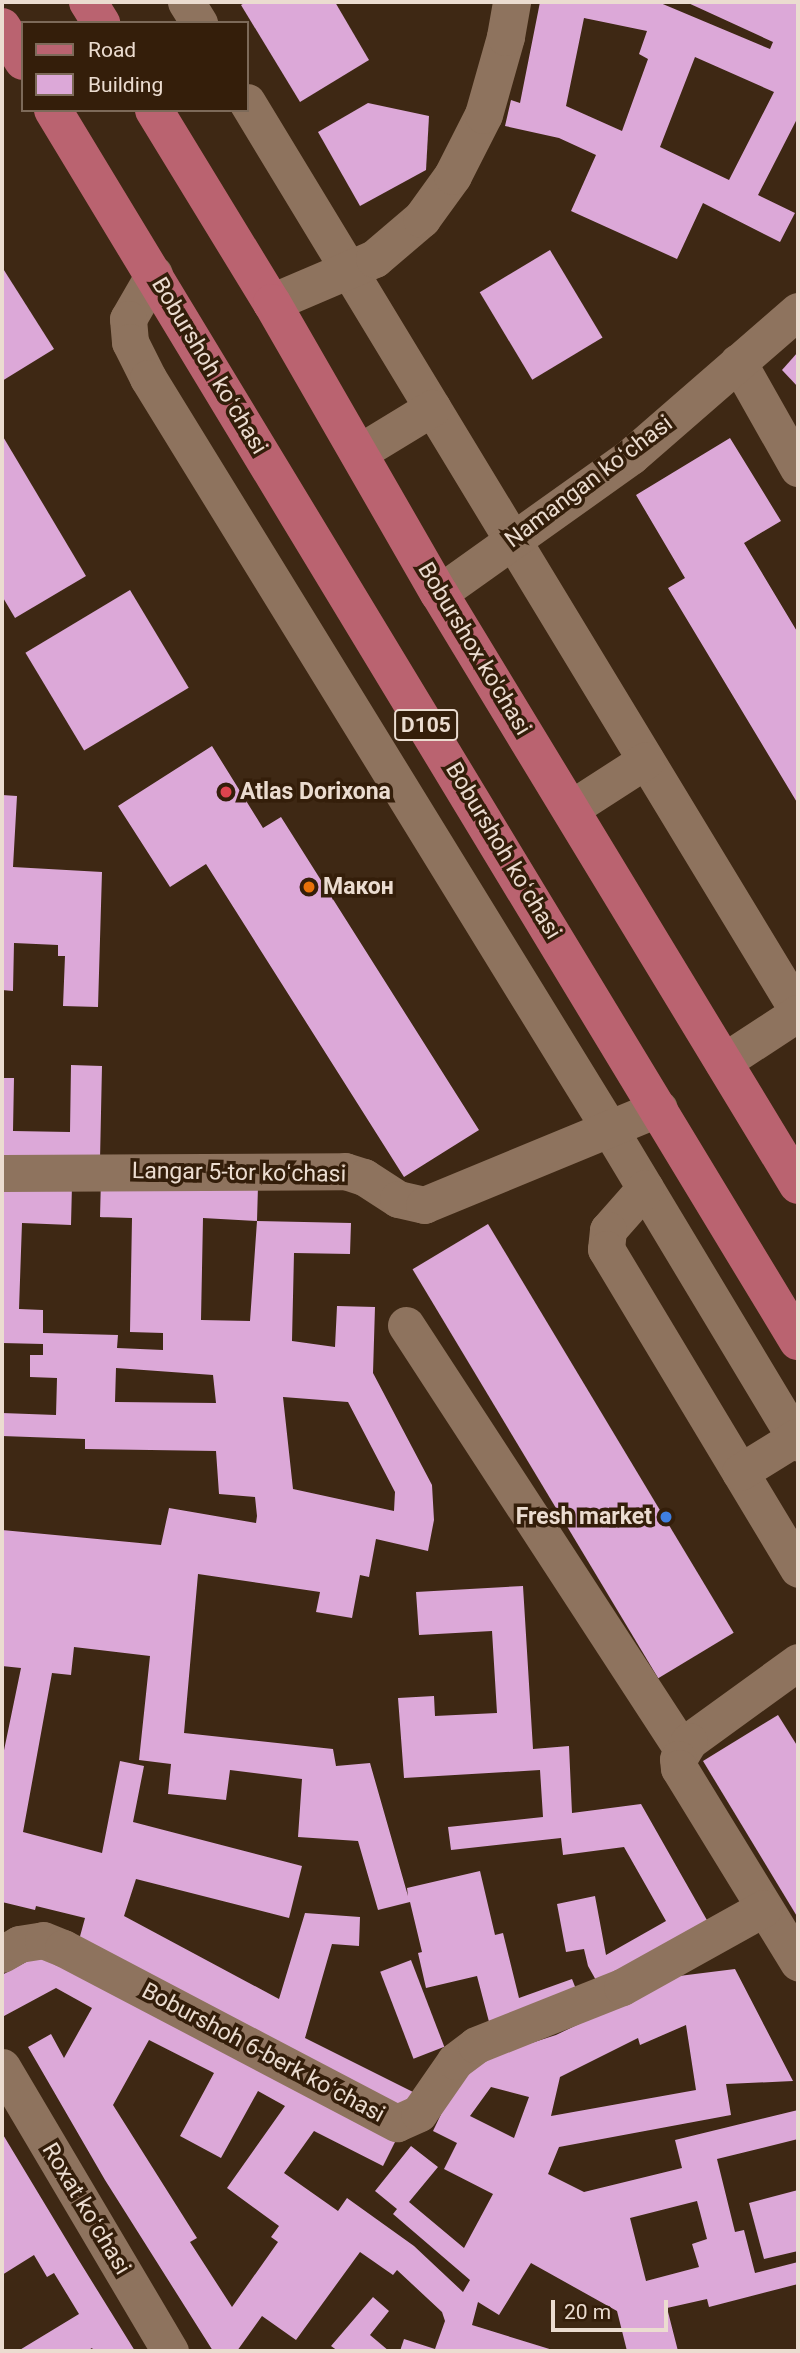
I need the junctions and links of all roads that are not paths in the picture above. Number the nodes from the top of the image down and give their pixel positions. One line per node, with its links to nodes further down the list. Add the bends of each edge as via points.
1 (186, 2): 3 (street)
2 (512, 2): 9 (street, via 484,115 453,176 422,219 375,260)
3 (198, 21)
4 (2, 27): 5 (main road)
5 (21, 58)
6 (248, 104): 9 (street)
7 (54, 112): 10 (main road, Boburshoh koʻchasi / D105)
8 (155, 112): 11 (main road, Boburshox ko'chasi)
9 (349, 270): 11 (street); 14 (street)
10 (154, 274): 23 (main road, Boburshoh koʻchasi / D105); 24 (street, via 128,319 130,342 148,378)
11 (272, 303): 15 (main road, Boburshox ko'chasi)
12 (798, 310): 13 (street, Namangan koʻchasi)
13 (738, 362): 16 (street); 17 (street, Namangan koʻchasi, via 632,456)
14 (432, 408): 15 (street); 17 (street)
15 (358, 453): 18 (main road, Boburshox ko'chasi)
16 (798, 468)
17 (513, 540): 18 (street, Namangan koʻchasi); 19 (street)
18 (439, 593): 20 (main road, Boburshox ko'chasi)
19 (646, 760): 20 (street); 21 (street)
20 (570, 809): 22 (main road, Boburshox ko'chasi)
21 (798, 1012): 22 (street)
22 (723, 1062): 26 (main road, Boburshox ko'chasi)
23 (659, 1108): 24 (street, Langar 5-tor koʻchasi); 29 (main road, Boburshoh koʻchasi / D105)
24 (609, 1128): 25 (street, Langar 5-tor koʻchasi, via 424,1205 398,1199 364,1177 345,1171); 27 (street)
25 (2, 1173)
26 (798, 1185)
27 (645, 1188): 30 (street); 31 (street, via 608,1230 606,1249)
28 (406, 1325): 34 (street)
29 (798, 1340)
30 (797, 1439): 31 (street)
31 (740, 1472): 32 (street)
32 (798, 1569)
33 (798, 1662): 34 (street)
34 (681, 1749): 35 (street, via 678,1768)
35 (765, 1908): 36 (street, Boburshoh 6-berk koʻchasi, via 622,1987 476,2045 455,2061 419,2113 397,2123 63,1948 43,1940 19,1944); 37 (street)
36 (2, 1954)
37 (798, 1962)
38 (2, 2067): 39 (street, Roxat koʻchasi)
39 (170, 2351)

